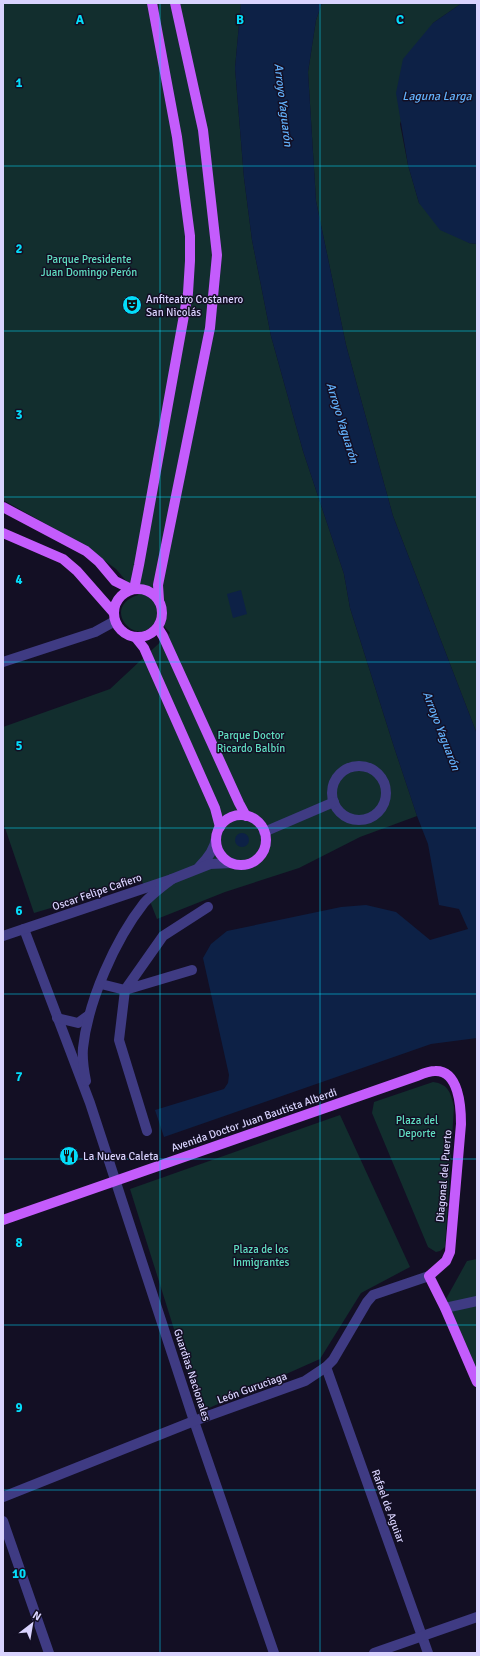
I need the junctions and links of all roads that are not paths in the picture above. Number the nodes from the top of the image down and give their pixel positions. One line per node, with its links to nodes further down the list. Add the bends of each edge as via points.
1 (152, 3): 5 (main road, via 176,137 190,236 190,261 188,293 141,558)
2 (176, 3): 6 (main road, via 203,130 217,255 210,328 158,585)
3 (3, 507): 5 (main road, via 86,551 115,581)
4 (3, 533): 7 (main road, via 63,559)
5 (132, 589): 6 (main road, via 148,591); 7 (main road, via 117,600)
6 (159, 600): 8 (main road, via 163,614)
7 (114, 616): 9 (main road, via 123,632); 10 (street, via 95,632)
8 (158, 628): 9 (main road, via 146,636); 12 (main road)
9 (136, 638): 13 (main road, via 144,648 203,780)
10 (3, 662)
11 (334, 802): 11 (street, via 339,810 349,817 370,817 377,813 386,799 384,782 372,769 354,766 338,776 334,784); 14 (street)
12 (246, 816): 13 (main road, via 231,817); 14 (main road, via 258,822)
13 (220, 827): 15 (main road)
14 (264, 832): 16 (main road, via 266,840 261,855 248,864)
15 (216, 838): 16 (main road, via 218,851); 17 (street, Oscar Felipe Cafiero, via 216,843 206,860)
16 (232, 863): 17 (street, Oscar Felipe Cafiero, via 210,864)
17 (197, 868): 18 (street, Oscar Felipe Cafiero)
18 (172, 879): 20 (street, Oscar Felipe Cafiero); 23 (street, Guardias Nacionales, via 144,903 127,928 106,968)
19 (208, 907): 24 (street, via 163,936)
20 (24, 929): 21 (street, Oscar Felipe Cafiero); 26 (street, Guardias Nacionales)
21 (3, 936)
22 (192, 970): 24 (street)
23 (101, 984): 24 (street); 25 (street, Guardias Nacionales)
24 (125, 990): 29 (street, via 119,1040)
25 (89, 1015): 26 (street, via 78,1023); 28 (street, Guardias Nacionales, via 83,1049)
26 (57, 1018): 28 (street, Guardias Nacionales)
27 (446, 1074): 30 (main road, Avenida Doctor Juan Bautista Alberdi, via 435,1071 417,1076); 32 (main road, Diagonal del Puerto, via 457,1089 461,1124 450,1252 446,1261)
28 (90, 1103): 30 (street, Guardias Nacionales)
29 (147, 1131)
30 (116, 1181): 31 (main road, Avenida Doctor Juan Bautista Alberdi); 37 (street, Guardias Nacionales)
31 (3, 1220)
32 (430, 1276): 34 (main road); 35 (street, León Guruciaga, via 373,1295 333,1360)
33 (477, 1301): 34 (street)
34 (445, 1308): 36 (main road)
35 (326, 1367): 37 (street, León Guruciaga, via 304,1381); 41 (street, Rafael de Aguiar)
36 (477, 1382)
37 (194, 1421): 38 (street, León Guruciaga); 43 (street, Guardias Nacionales)
38 (3, 1497)
39 (3, 1521): 42 (street)
40 (477, 1617): 41 (street)
41 (422, 1637): 44 (street); 45 (street, Rafael de Aguiar)
42 (49, 1653)
43 (274, 1653)
44 (374, 1653)
45 (428, 1653)

